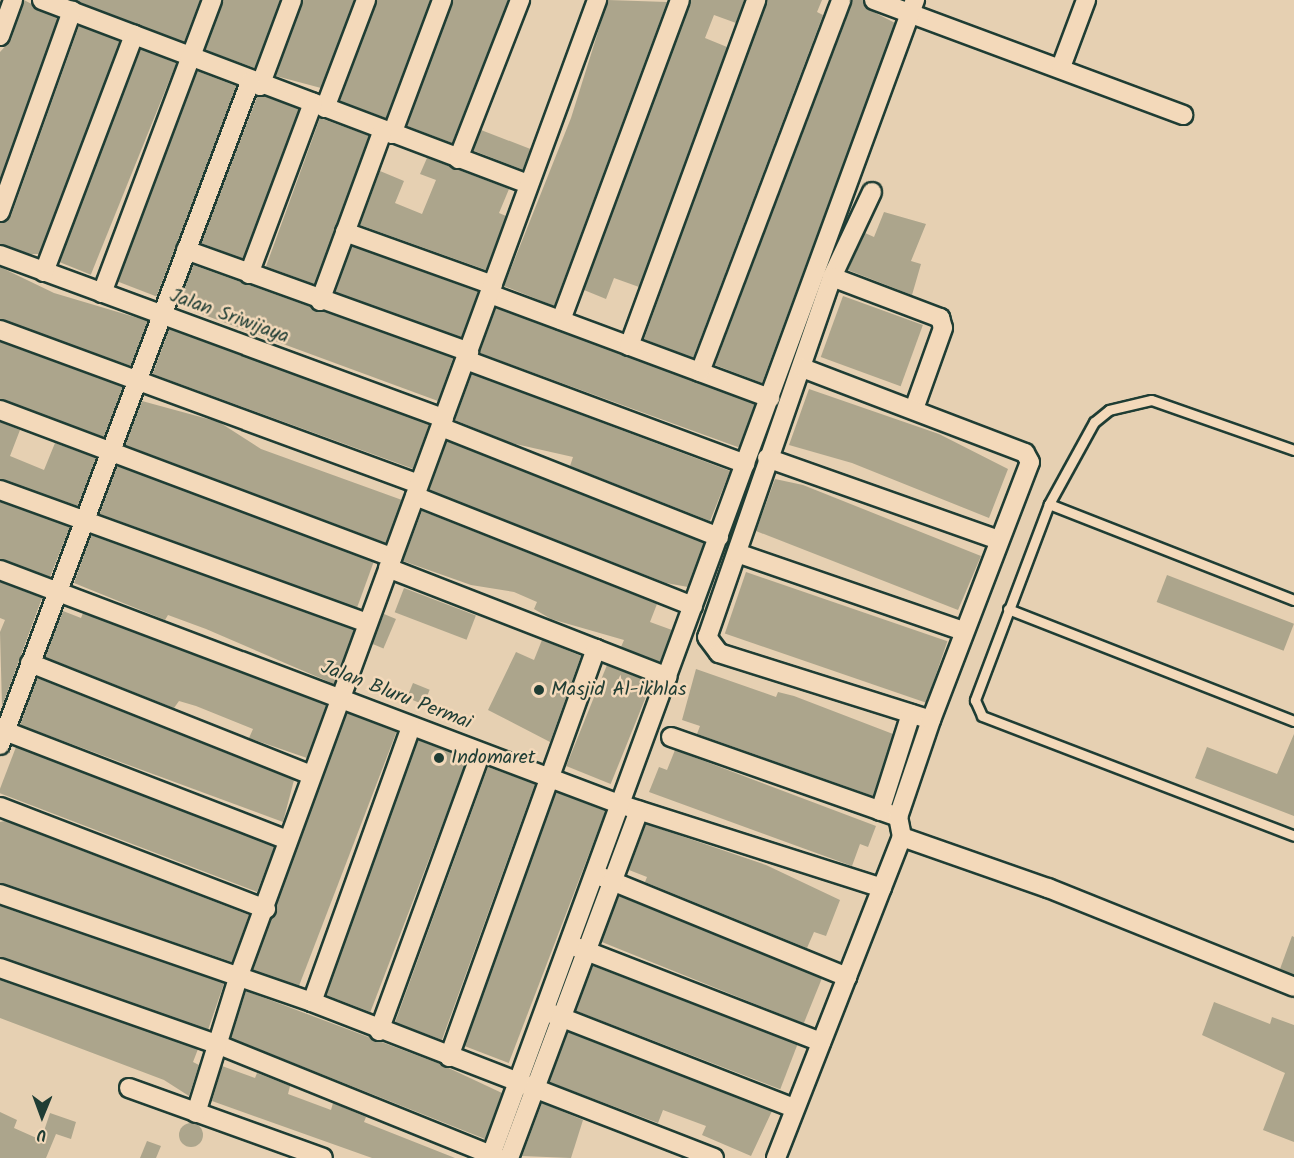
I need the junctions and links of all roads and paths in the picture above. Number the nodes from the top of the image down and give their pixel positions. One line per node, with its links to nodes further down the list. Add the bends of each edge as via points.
1 (13, 0): 17 (street)
2 (42, 0): 15 (street)
3 (212, 0): 18 (street)
4 (292, 0): 20 (street)
5 (366, 0): 21 (street)
6 (442, 0): 23 (street)
7 (520, 0): 24 (street)
8 (597, 0): 25 (street)
9 (680, 0): 38 (street)
10 (756, 0): 40 (street)
11 (841, 0): 43 (street)
12 (874, 0): 14 (street)
13 (1086, 0): 19 (street)
14 (913, 5): 19 (street); 45 (street)
15 (72, 11): 16 (street); 27 (street)
16 (134, 35): 18 (street); 31 (street)
17 (0, 36)
18 (191, 56): 20 (street); 35 (street)
19 (1061, 67): 22 (street)
20 (255, 84): 21 (street); 29 (street)
21 (319, 105): 23 (street); 32 (street)
22 (1183, 115)
23 (387, 132): 24 (street); 28 (street)
24 (458, 159): 25 (street)
25 (528, 184): 34 (street)
26 (872, 192): 33 (street)
27 (0, 212)
28 (345, 232): 34 (street); 36 (street)
29 (186, 250): 32 (street); 37 (street)
30 (0, 255): 31 (street, Jalan Sriwijaya)
31 (44, 272): 35 (street, Jalan Sriwijaya)
32 (249, 274): 36 (street)
33 (832, 277): 42 (street); 46 (street, via 940,318 943,328)
34 (491, 289): 38 (street); 41 (street)
35 (102, 294): 37 (street, Jalan Sriwijaya)
36 (321, 301): 41 (street)
37 (161, 316): 44 (street); 48 (street, Jalan Sriwijaya)
38 (561, 320): 40 (street)
39 (0, 330): 44 (street)
40 (629, 345): 43 (street)
41 (467, 356): 48 (street); 52 (street)
42 (802, 368): 46 (street); 51 (street)
43 (700, 372): 45 (street)
44 (136, 381): 50 (street); 54 (street)
45 (770, 398): 52 (street)
46 (914, 409): 58 (street, via 1029,457)
47 (0, 410): 50 (street)
48 (443, 422): 54 (street); 57 (street, Jalan Sriwijaya)
49 (1294, 450): 55 (lane, via 1177,406 1131,401 1094,422)
50 (111, 452): 56 (street); 60 (street)
51 (767, 458): 58 (street); 59 (street)
52 (745, 464): 57 (street)
53 (0, 489): 56 (street)
54 (417, 490): 60 (street); 64 (street)
55 (1050, 504): 63 (lane); 65 (lane)
56 (83, 522): 62 (street); 66 (street)
57 (718, 537): 64 (street)
58 (998, 540): 67 (street)
59 (736, 553): 67 (street); 72 (street, via 710,626 710,645)
60 (391, 563): 66 (street); 68 (street)
61 (0, 570): 62 (street, Jalan Bluru Permai)
62 (55, 591): 69 (street); 71 (street, Jalan Bluru Permai)
63 (1294, 600)
64 (693, 606): 70 (street)
65 (1008, 609): 74 (lane); 86 (lane, via 975,700 982,716)
66 (368, 623): 71 (street)
67 (964, 631): 73 (street)
68 (596, 650): 70 (street); 80 (street)
69 (30, 663): 77 (street); 79 (street)
70 (667, 677): 81 (street)
71 (342, 699): 75 (street, Jalan Bluru Permai); 79 (street)
72 (911, 714): 73 (street); 84 (street)
73 (931, 720): 85 (street)
74 (1294, 721)
75 (411, 727): 78 (street, Jalan Bluru Permai); 99 (street)
76 (671, 737): 84 (street)
77 (2, 738): 88 (street)
78 (481, 753): 80 (street, Jalan Bluru Permai); 101 (street)
79 (312, 775): 88 (street)
80 (550, 779): 81 (street, Jalan Bluru Permai); 104 (street)
81 (619, 804): 83 (street, Jalan Bluru Permai); 89 (street)
82 (0, 807): 92 (street)
83 (639, 811): 89 (street); 90 (street, Jalan Bluru Permai)
84 (880, 811): 85 (street)
85 (898, 818): 87 (street)
86 (1294, 836)
87 (902, 837): 90 (street); 98 (street, via 1058,892)
88 (288, 840): 92 (street)
89 (603, 878): 93 (street); 94 (street); 96 (street)
90 (882, 888): 96 (street)
91 (0, 894): 97 (street)
92 (266, 909): 97 (street)
93 (569, 944): 94 (street); 100 (street)
94 (586, 951): 100 (street); 102 (street)
95 (0, 968): 103 (street)
96 (848, 977): 102 (street)
97 (238, 978): 99 (street); 103 (street)
98 (1294, 987)
99 (312, 1002): 101 (street)
100 (551, 1013): 105 (street); 107 (street); 108 (street)
101 (379, 1031): 104 (street)
102 (821, 1042): 108 (street)
103 (219, 1045): 109 (street); 111 (street)
104 (449, 1057): 105 (street)
105 (515, 1082): 107 (street); 111 (street)
106 (129, 1088): 109 (street)
107 (534, 1089): 111 (street); 112 (street)
108 (794, 1108): 113 (street)
109 (196, 1113): 110 (street)
110 (323, 1158)
111 (497, 1158)
112 (714, 1158)
113 (776, 1158)

